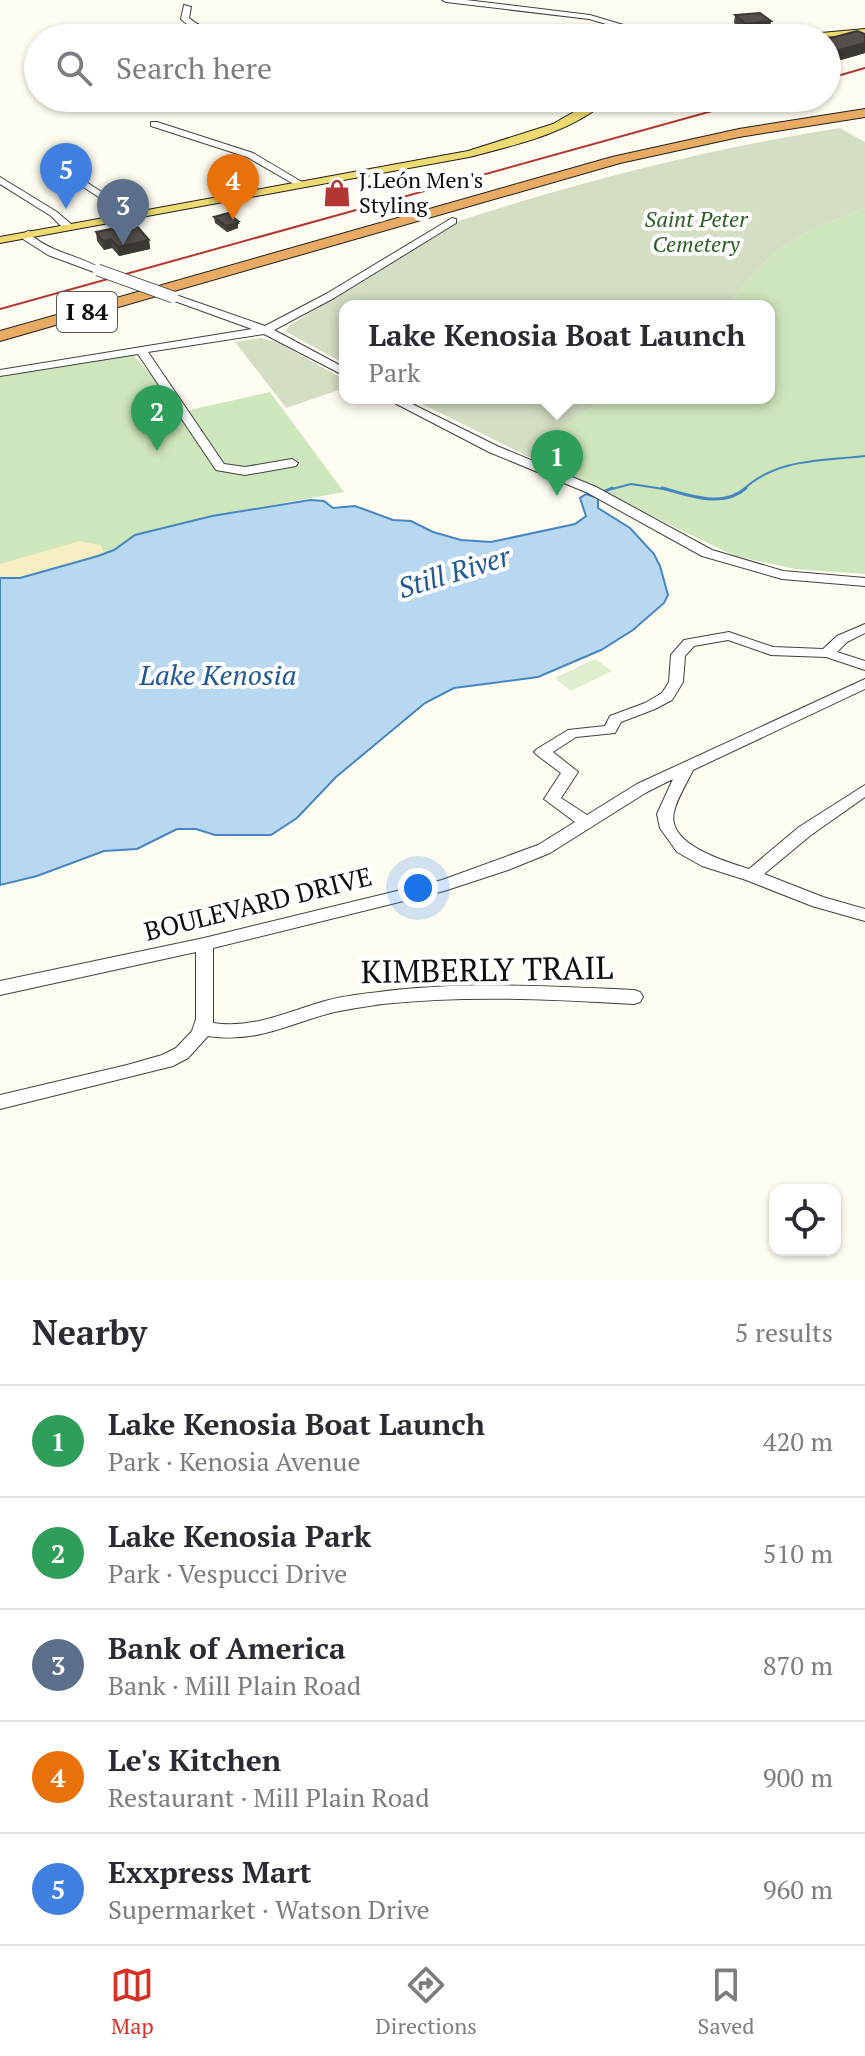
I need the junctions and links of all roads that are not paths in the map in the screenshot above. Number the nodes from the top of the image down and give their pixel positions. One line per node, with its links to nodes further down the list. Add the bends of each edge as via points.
1 (446, 0): 5 (street)
2 (469, 0): 6 (street, via 594,14)
3 (187, 7): 4 (street, via 185,19)
4 (192, 24)
5 (614, 24)
6 (635, 24)
7 (865, 32): 8 (main road)
8 (841, 34)
9 (865, 106): 10 (highway, I 84)
10 (841, 110)
11 (582, 112): 17 (main road, via 490,149)
12 (826, 112): 23 (highway, I 84, via 607,154)
13 (865, 113): 25 (highway, I 84, via 629,157)
14 (154, 124): 17 (street, via 250,155)
15 (58, 163): 18 (street, via 82,186)
16 (0, 180): 20 (street)
17 (302, 185): 18 (main road)
18 (132, 215): 20 (main road)
19 (452, 221): 24 (street)
20 (67, 226): 21 (main road)
21 (28, 234): 22 (main road); 24 (street, bridge, via 65,259)
22 (0, 240)
23 (0, 326)
24 (266, 330): 26 (street); 27 (street)
25 (0, 336)
26 (141, 350): 28 (street); 30 (street, via 220,467 250,471)
27 (339, 370)
28 (0, 373)
29 (403, 404): 31 (street, via 592,490 725,560 802,578)
30 (292, 463)
31 (865, 582)
32 (865, 628): 33 (street)
33 (827, 653): 34 (street); 38 (street, via 771,651 729,636 684,647 677,658 676,683 666,696 615,719 610,730 573,733 542,752 570,772 552,799)
34 (865, 666)
35 (865, 683): 36 (street, BOULEVARD DRIVE)
36 (686, 768): 38 (street, BOULEVARD DRIVE, via 622,798); 39 (street, via 665,814 673,836 698,858)
37 (865, 790): 39 (street)
38 (586, 822): 41 (street, BOULEVARD DRIVE, via 544,849 456,882)
39 (752, 876): 40 (street)
40 (865, 915)
41 (204, 944): 42 (street, BOULEVARD DRIVE); 44 (street)
42 (0, 988)
43 (634, 997): 44 (street, KIMBERLY TRAIL, via 413,996 345,1003 250,1032)
44 (203, 1028): 45 (street, via 189,1048 167,1061)
45 (0, 1102)

